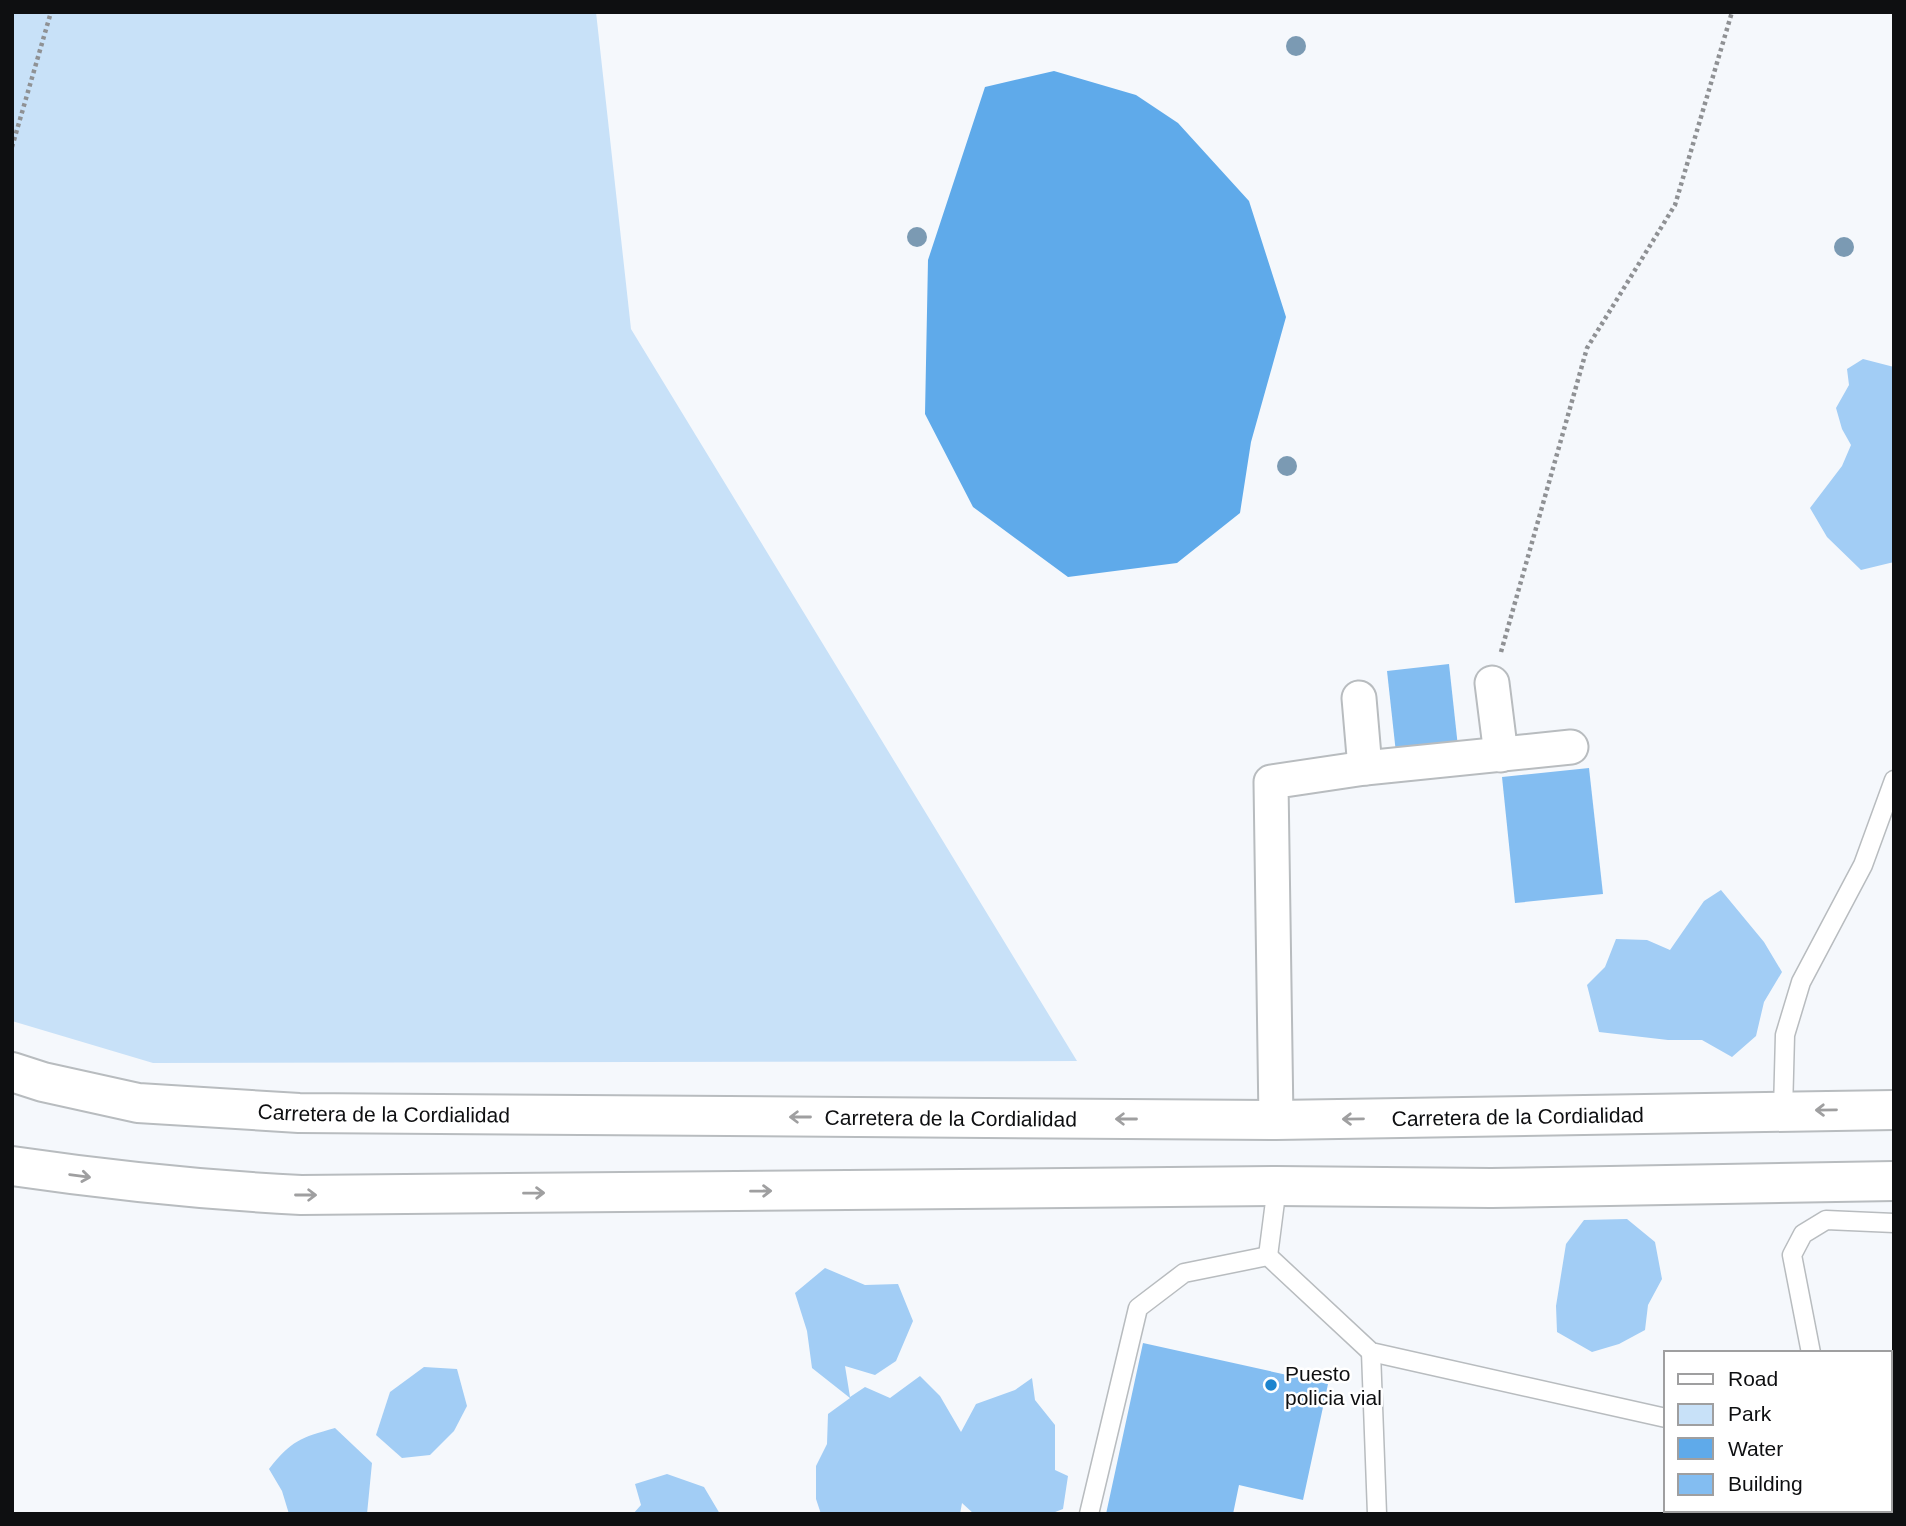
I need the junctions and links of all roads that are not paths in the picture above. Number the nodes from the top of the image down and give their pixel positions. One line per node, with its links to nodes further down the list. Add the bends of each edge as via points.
1 (1492, 683): 4 (street)
2 (1359, 698): 5 (street)
3 (1571, 747): 4 (street)
4 (1500, 755): 5 (street)
5 (1365, 768): 10 (street, via 1271,782)
6 (1894, 780): 9 (lane, via 1863,865 1801,982 1785,1035)
7 (12, 1072): 10 (highway, Carretera de la Cordialidad, one-way to 7, via 299,1114 138,1102)
8 (1894, 1110): 9 (highway, Carretera de la Cordialidad, one-way to 9)
9 (1783, 1111): 10 (highway, Carretera de la Cordialidad, one-way to 10)
10 (1276, 1120)
11 (12, 1166): 13 (highway, one-way to 13, via 116,1181 301,1195)
12 (1894, 1181): 13 (highway, via 1491,1188)
13 (1277, 1186): 15 (lane)
14 (1894, 1223): 16 (lane, via 1826,1220 1803,1234 1792,1255)
15 (1268, 1256): 17 (lane); 19 (lane, via 1184,1273 1138,1308)
16 (1811, 1351)
17 (1371, 1352): 18 (lane); 20 (lane)
18 (1664, 1418)
19 (1089, 1514)
20 (1377, 1514)

